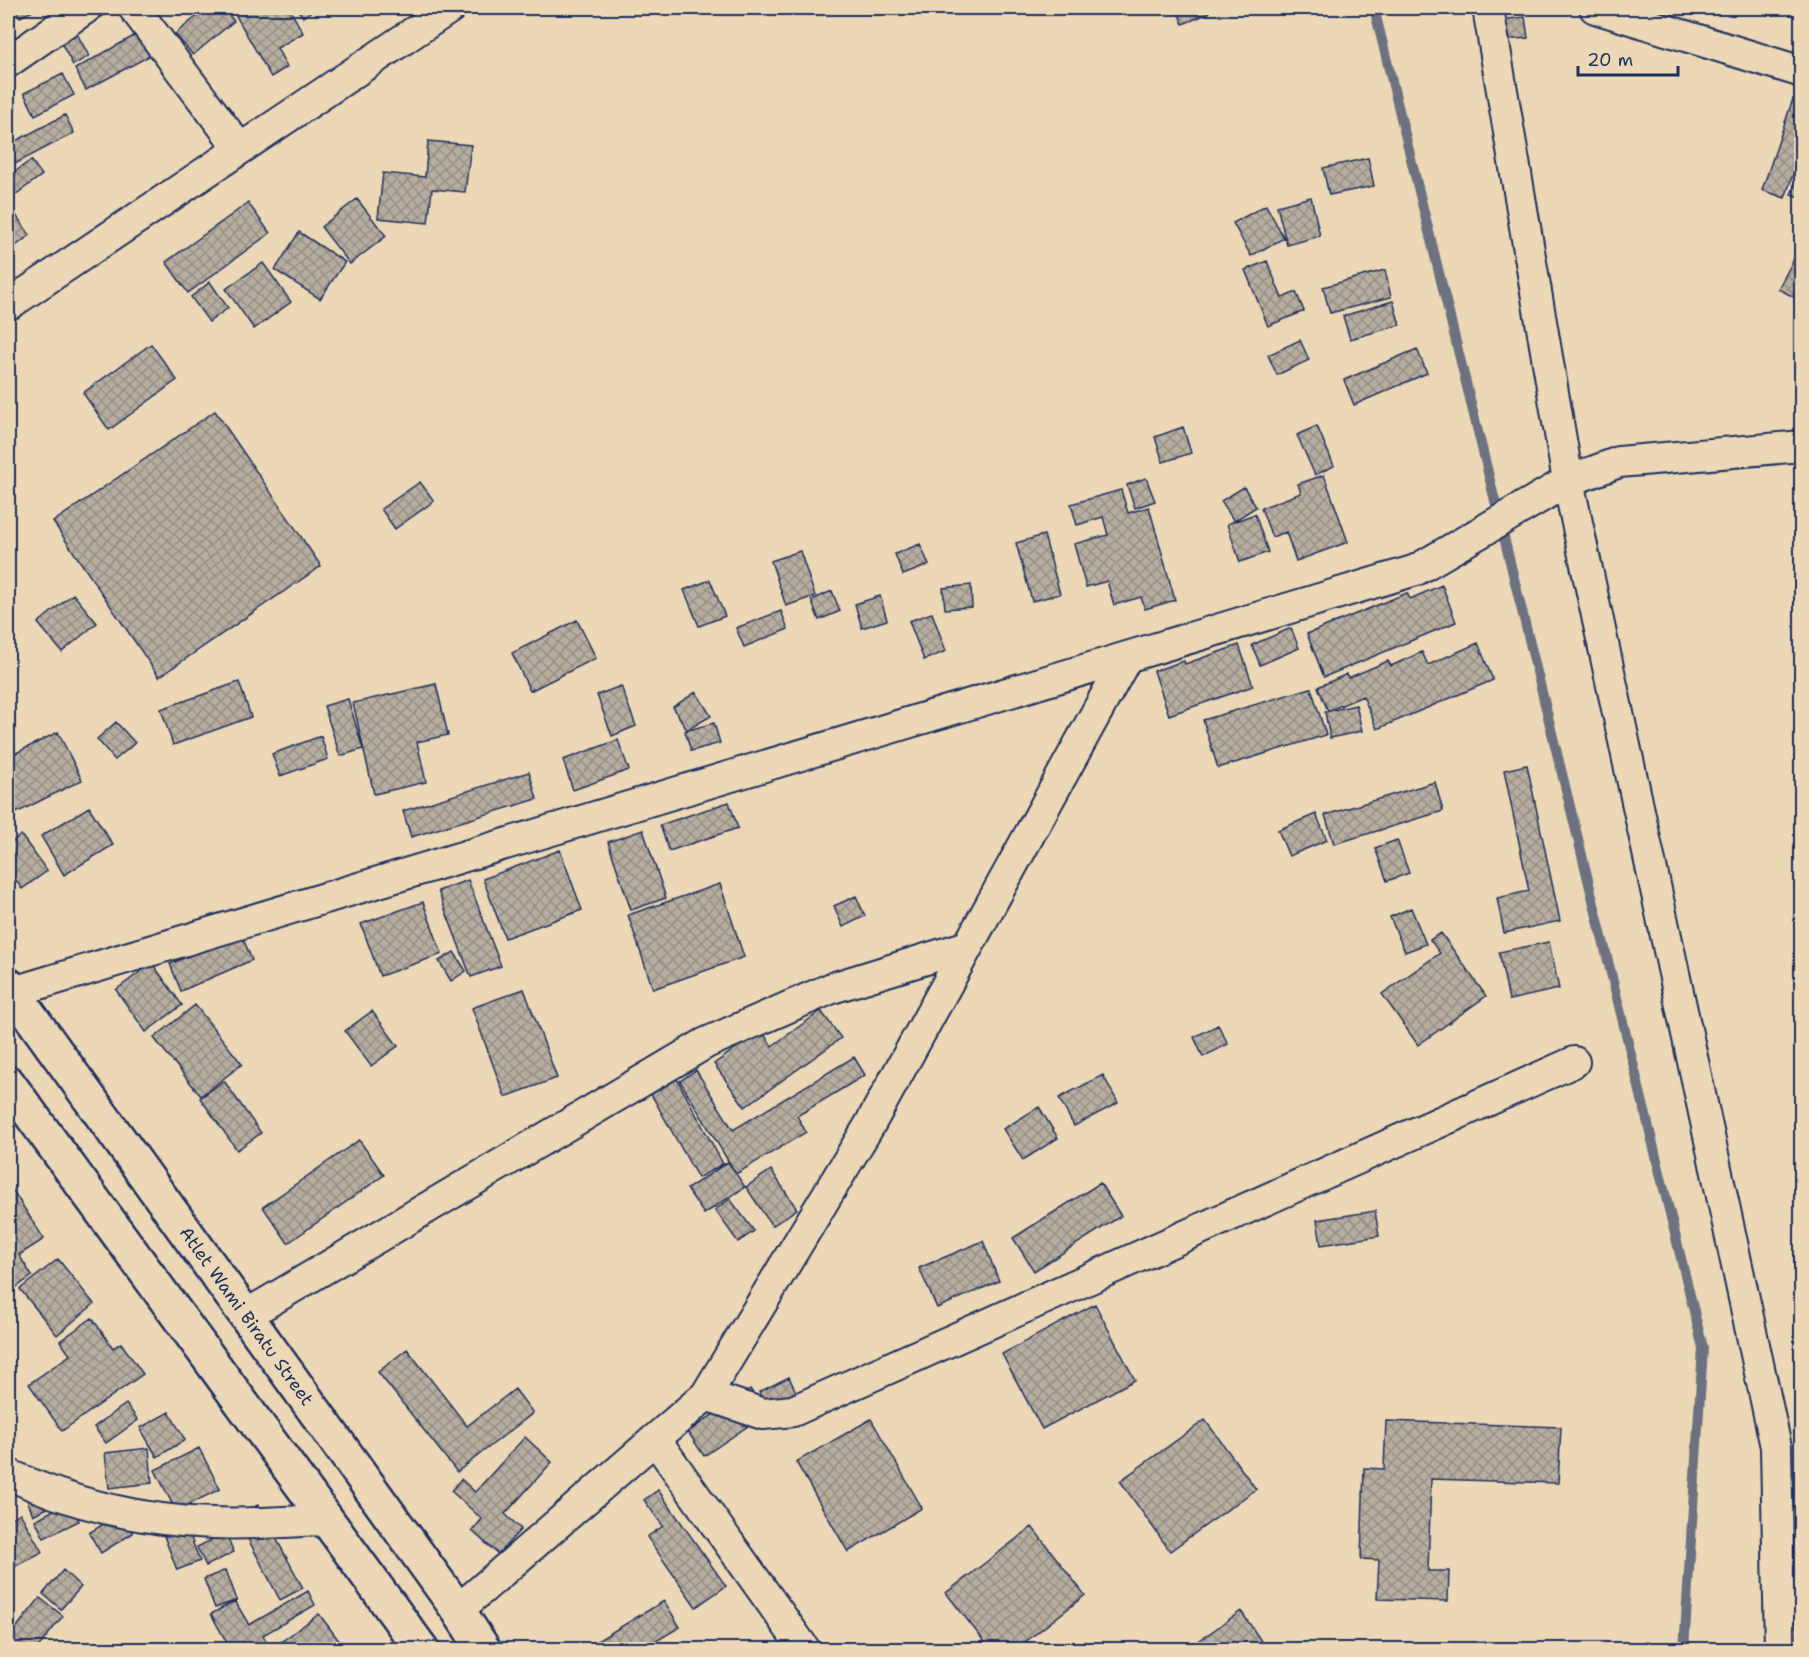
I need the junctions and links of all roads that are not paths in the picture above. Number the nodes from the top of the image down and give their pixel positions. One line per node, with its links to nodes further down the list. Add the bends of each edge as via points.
1 (86, 8): 6 (street)
2 (134, 8): 8 (street)
3 (450, 8): 8 (street)
4 (1488, 8): 11 (street)
5 (1595, 8): 7 (street)
6 (8, 62)
7 (1802, 72)
8 (240, 149): 9 (street)
9 (8, 305)
10 (1802, 446): 11 (street, via 1619,462)
11 (1568, 482): 12 (street, via 1416,570); 26 (street, via 1776,1447)
12 (1127, 657): 13 (street); 14 (street)
13 (968, 946): 17 (street, via 832,988 706,1043); 18 (street, via 868,1126)
14 (10, 989): 17 (main road, Atlet Wami Biratu Street)
15 (1574, 1062): 18 (street, via 793,1411 763,1414)
16 (8, 1083): 21 (main road)
17 (246, 1315): 22 (main road, Atlet Wami Biratu Street)
18 (706, 1395): 19 (street)
19 (655, 1439): 22 (street); 25 (street)
20 (8, 1474): 21 (street, via 67,1497 134,1516 213,1523)
21 (328, 1520): 23 (main road)
22 (458, 1610): 24 (main road, Atlet Wami Biratu Street)
23 (419, 1649)
24 (484, 1650)
25 (805, 1650)
26 (1780, 1650)

